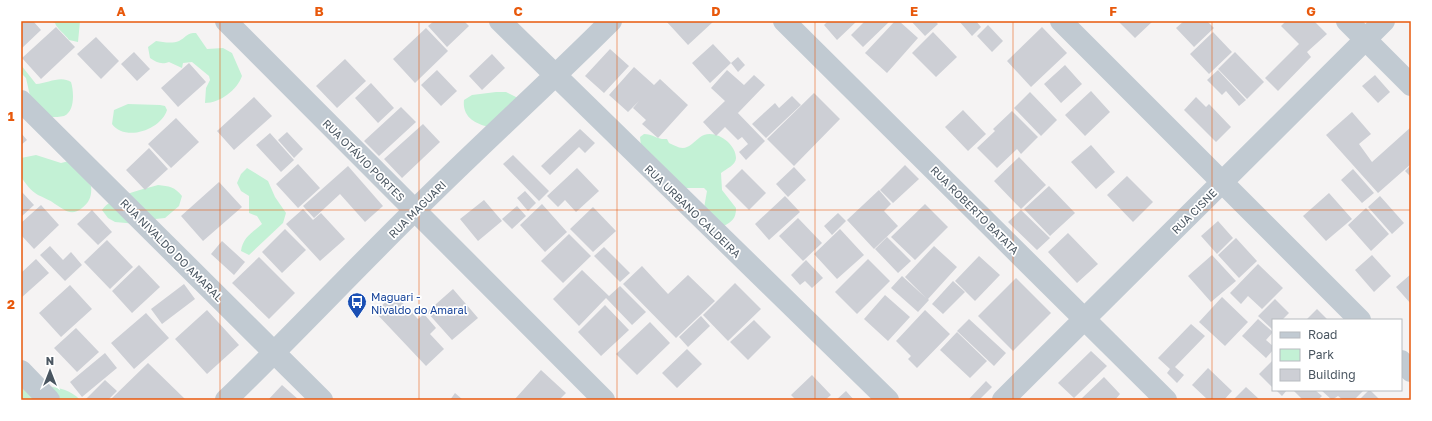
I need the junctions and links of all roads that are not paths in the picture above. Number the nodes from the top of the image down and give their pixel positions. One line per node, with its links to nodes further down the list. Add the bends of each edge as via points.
1 (226, 21): 13 (street, RUA OTÁVIO PORTES)
2 (500, 21): 9 (street, RUA URBANO CALDEIRA)
3 (611, 21): 9 (street, RUA MAGUARI)
4 (784, 21): 14 (street, RUA ROBERTO BATATA)
5 (1061, 21): 12 (street)
6 (1347, 21): 8 (street)
7 (1384, 21): 8 (street, RUA CISNE)
8 (1366, 40): 10 (street); 12 (street, RUA CISNE)
9 (555, 77): 13 (street, RUA MAGUARI); 24 (street, RUA URBANO CALDEIRA)
10 (1411, 85)
11 (21, 101): 16 (street, RUA NIVALDO DO AMARAL)
12 (1222, 182): 14 (street, RUA CISNE); 15 (street)
13 (415, 210): 16 (street, RUA MAGUARI); 23 (street, RUA OTÁVIO PORTES)
14 (1085, 319): 25 (street, RUA CISNE); 26 (street, RUA ROBERTO BATATA)
15 (1359, 319)
16 (275, 353): 21 (street, RUA MAGUARI); 22 (street, RUA NIVALDO DO AMARAL)
17 (1402, 362): 19 (street)
18 (21, 371): 20 (street)
19 (1411, 371)
20 (50, 400)
21 (226, 400)
22 (322, 400)
23 (604, 400)
24 (888, 400)
25 (1003, 400)
26 (1166, 400)

